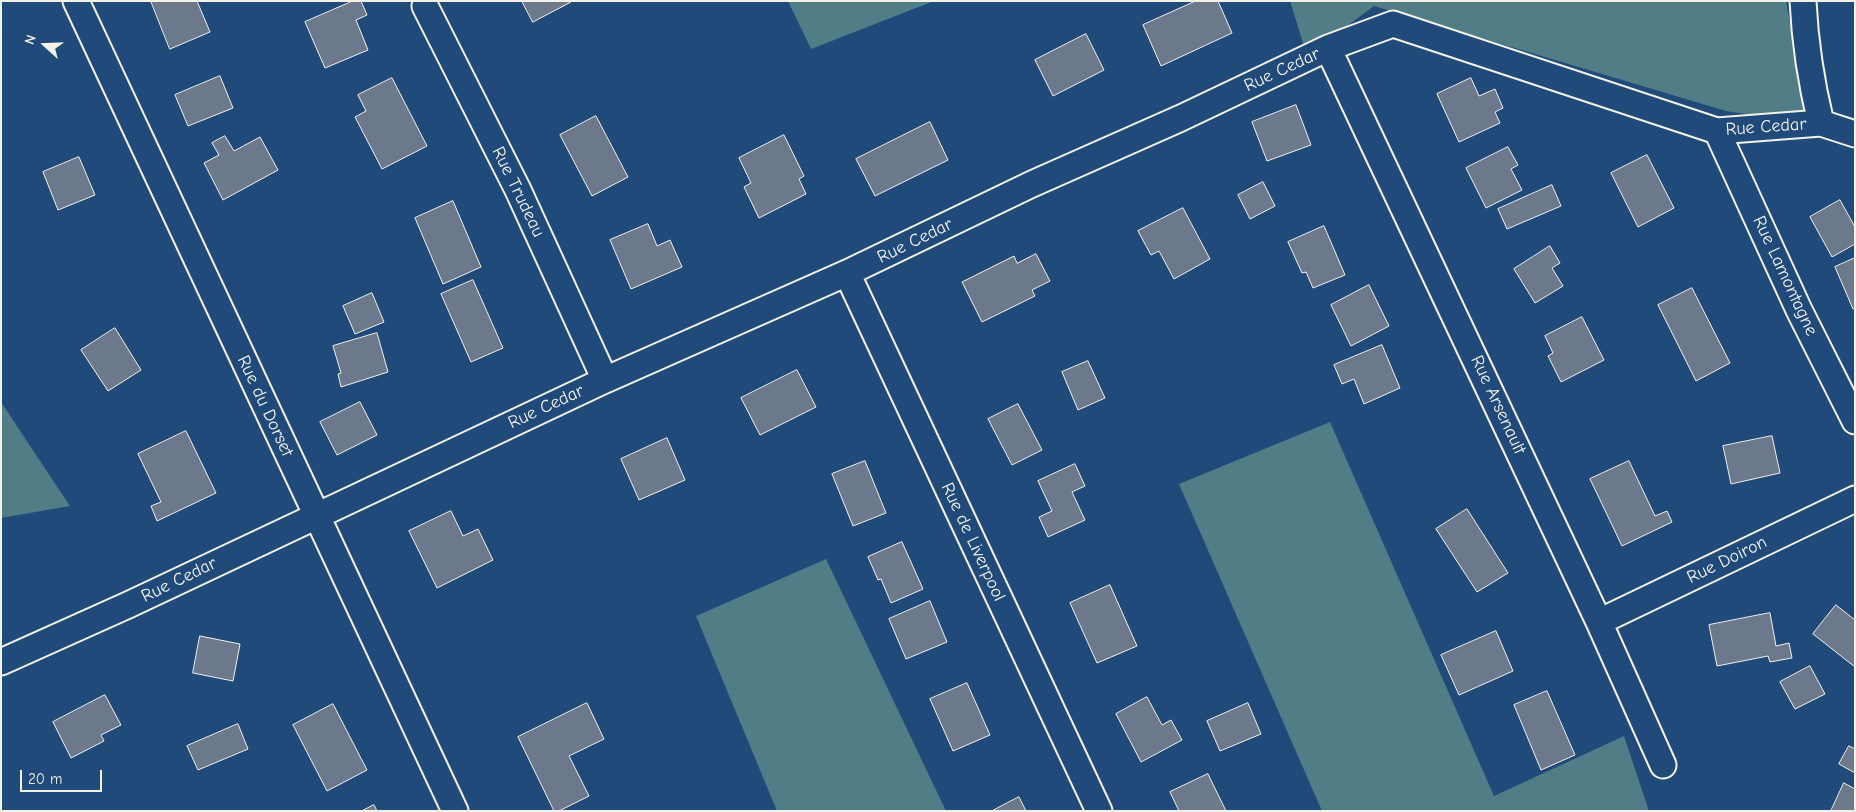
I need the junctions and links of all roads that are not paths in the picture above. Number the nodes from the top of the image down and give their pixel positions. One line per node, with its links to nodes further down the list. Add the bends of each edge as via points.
1 (76, 1): 12 (street, Rue du Dorset)
2 (1803, 1): 5 (street, via 1812,85)
3 (425, 6): 9 (street, Rue Trudeau, via 518,190)
4 (1328, 48): 6 (street, Rue Cedar, via 1393,24); 8 (street, Rue Cedar); 13 (street, Rue Arsenault)
5 (1820, 122): 6 (street, Rue Cedar); 7 (street, Rue Cedar)
6 (1717, 130): 10 (street, Rue Lamontagne, via 1799,310)
7 (1855, 134)
8 (847, 273): 9 (street, Rue Cedar); 17 (street, Rue de Liverpool)
9 (605, 380): 12 (street, Rue Cedar)
10 (1855, 421)
11 (1855, 499): 13 (street, Rue Doiron)
12 (316, 514): 14 (street, Rue Cedar); 16 (street, Rue du Dorset)
13 (1599, 622): 15 (street, Rue Arsenault)
14 (1, 662)
15 (1663, 765)
16 (455, 811)
17 (1100, 811)

